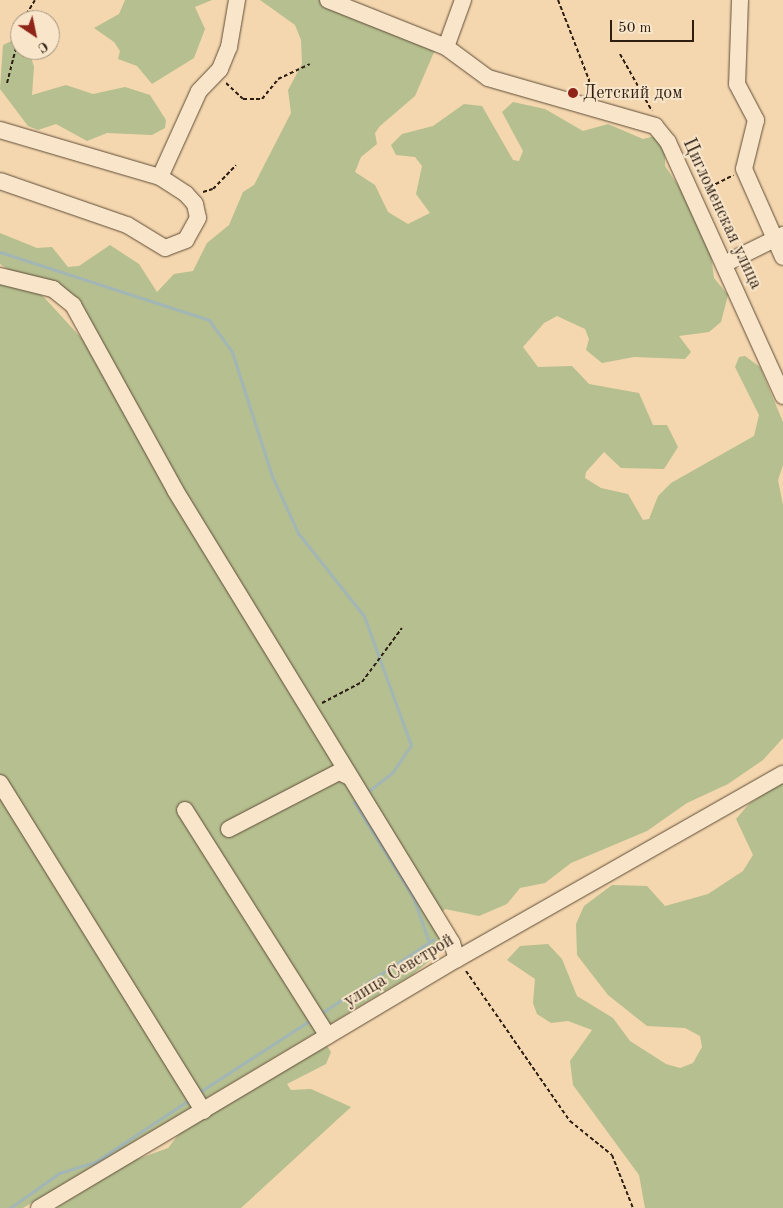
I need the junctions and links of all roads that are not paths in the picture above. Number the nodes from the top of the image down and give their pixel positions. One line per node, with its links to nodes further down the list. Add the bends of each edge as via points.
1 (237, 0): 7 (street, via 229,47 220,69 199,91)
2 (328, 0): 5 (street, Цигломенская улица)
3 (463, 0): 5 (street)
4 (740, 0): 9 (street, via 736,84 756,120 744,169)
5 (446, 47): 11 (street, Цигломенская улица, via 488,78 655,126 668,142)
6 (0, 130): 7 (street)
7 (160, 177): 8 (street, via 188,196 198,218 186,240 165,248 127,226)
8 (0, 182)
9 (778, 236): 10 (street); 11 (street)
10 (783, 258)
11 (724, 264): 13 (street, Цигломенская улица)
12 (0, 276): 15 (street, via 53,289 73,305 175,490 311,709)
13 (783, 396)
14 (783, 774): 19 (street, улица Севстрой)
15 (348, 776): 18 (street, via 339,772); 19 (street, via 452,943)
16 (0, 783): 21 (street)
17 (186, 810): 20 (street)
18 (229, 829)
19 (457, 959): 20 (street, улица Севстрой)
20 (328, 1036): 21 (street, улица Севстрой)
21 (203, 1111): 22 (street, улица Севстрой)
22 (39, 1208)

